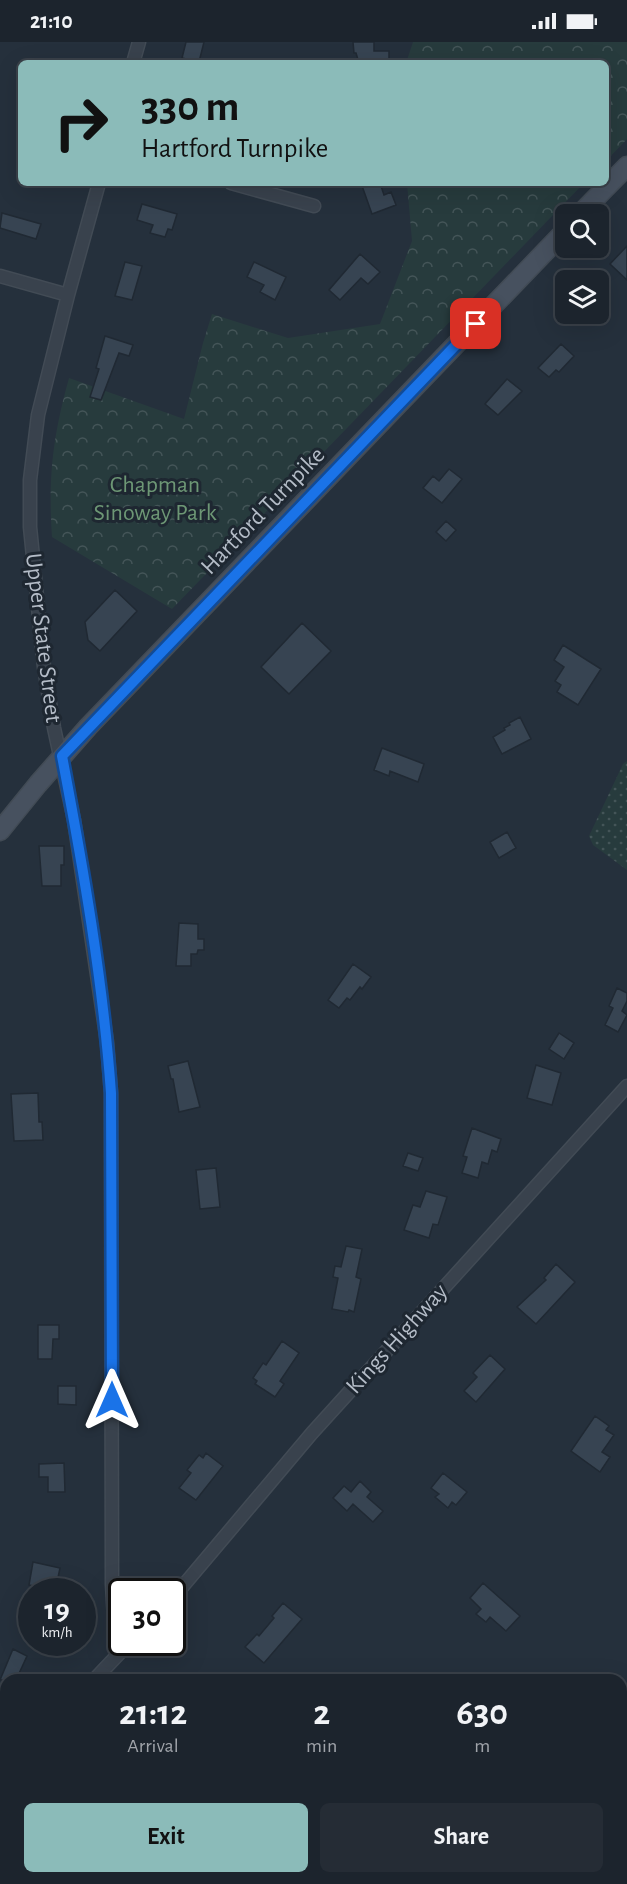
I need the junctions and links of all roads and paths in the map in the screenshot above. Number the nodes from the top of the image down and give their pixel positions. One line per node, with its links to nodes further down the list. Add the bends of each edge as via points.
1 (140, 42): 2 (street)
2 (134, 60)
3 (627, 166): 4 (main road)
4 (609, 184)
5 (98, 186): 12 (street, Upper State Street)
6 (242, 186): 9 (street)
7 (607, 186): 8 (main road)
8 (590, 204)
9 (314, 206)
10 (555, 241): 13 (main road, Hartford Turnpike)
11 (0, 276): 12 (street)
12 (68, 295): 13 (street, Upper State Street, via 38,415 30,480 36,601)
13 (62, 756): 14 (main road, Hartford Turnpike); 16 (street, Upper State Street, via 99,983 111,1093)
14 (0, 831)
15 (627, 1086): 17 (street, Kings Highway, via 312,1433)
16 (111, 1578)
17 (186, 1582)
18 (117, 1656): 19 (street)
19 (100, 1674)

